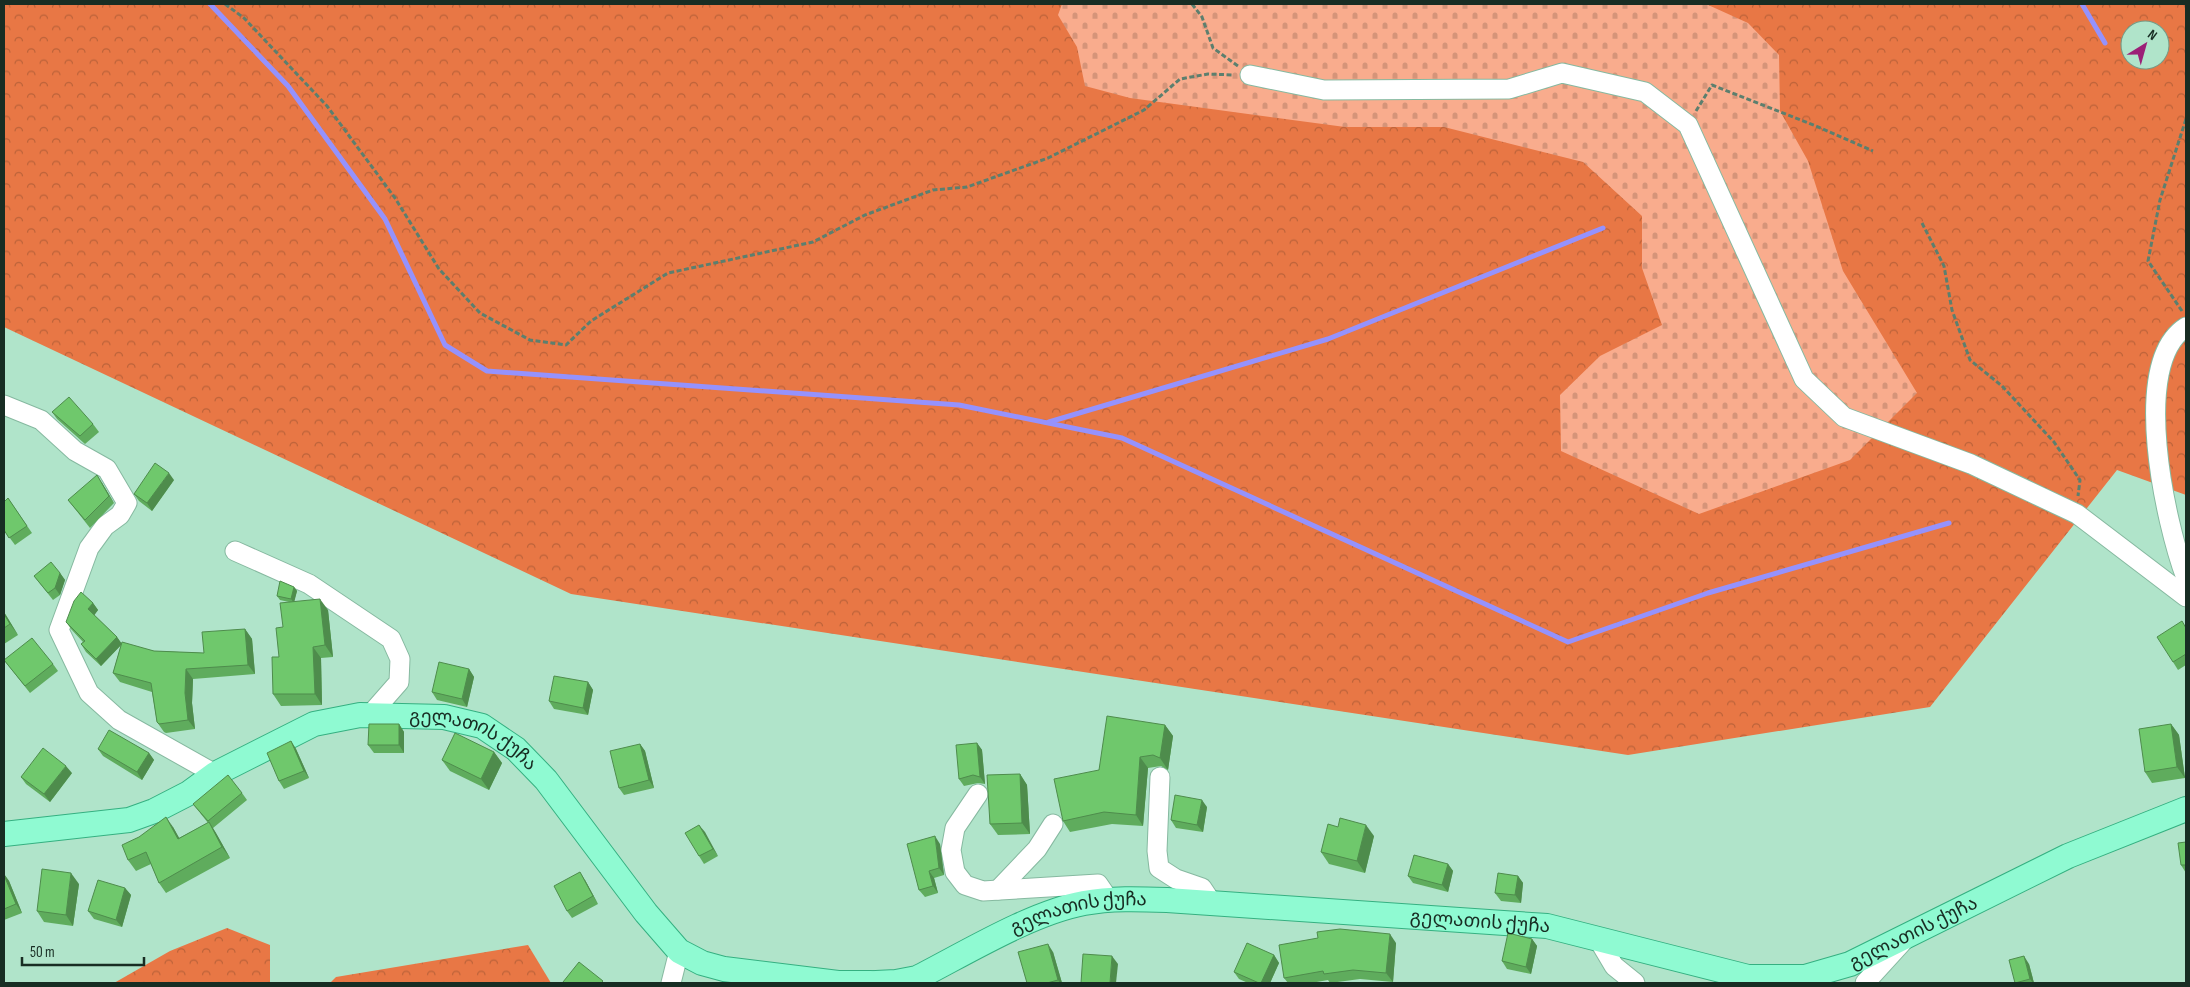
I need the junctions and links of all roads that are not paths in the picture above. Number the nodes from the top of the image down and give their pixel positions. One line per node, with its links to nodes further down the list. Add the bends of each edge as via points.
1 (1250, 75): 6 (street, via 1324,90 1509,89 1562,73 1645,92 1688,125 1804,380 1844,417 1971,464 2077,514)
2 (2186, 327): 5 (street, via 2170,342 2159,366 2154,421 2168,516)
3 (4, 405): 8 (street, via 41,420 75,451 107,469 127,503 89,548 59,630 89,693 120,720)
4 (235, 552): 7 (street, via 309,584 391,639 400,658 399,682)
5 (2186, 578)
6 (2186, 597)
7 (370, 715): 8 (main road, გელათის ქუჩა, via 314,724); 19 (main road, გელათის ქუჩა, via 444,717 482,726 516,749 546,780 646,913)
8 (215, 774): 13 (main road, გელათის ქუჩა, via 189,793 129,820)
9 (1160, 778): 16 (street, via 1159,868 1176,879 1202,888)
10 (978, 794): 14 (street, via 954,828 951,850 954,872 964,885 983,891)
11 (2186, 809): 17 (main road, გელათის ქუჩა, via 2068,856)
12 (1053, 824): 14 (street, via 1037,849)
13 (4, 834)
14 (998, 890): 15 (street, via 1098,884)
15 (1109, 900): 16 (main road, გელათის ქუჩა); 23 (main road, გელათის ქუჩა, via 1052,911 917,978)
16 (1212, 903): 18 (main road, გელათის ქუჩა, via 1547,926)
17 (1908, 935): 18 (main road, გელათის ქუჩა, via 1850,964 1805,977 1748,977); 25 (street)
18 (1598, 940): 24 (street, via 1614,966)
19 (679, 951): 20 (street); 21 (main road, გელათის ქუჩა, via 702,964 724,969)
20 (671, 983)
21 (838, 983): 22 (main road, გელათის ქუჩა)
22 (870, 983)
23 (876, 983)
24 (1635, 983)
25 (1865, 983)

